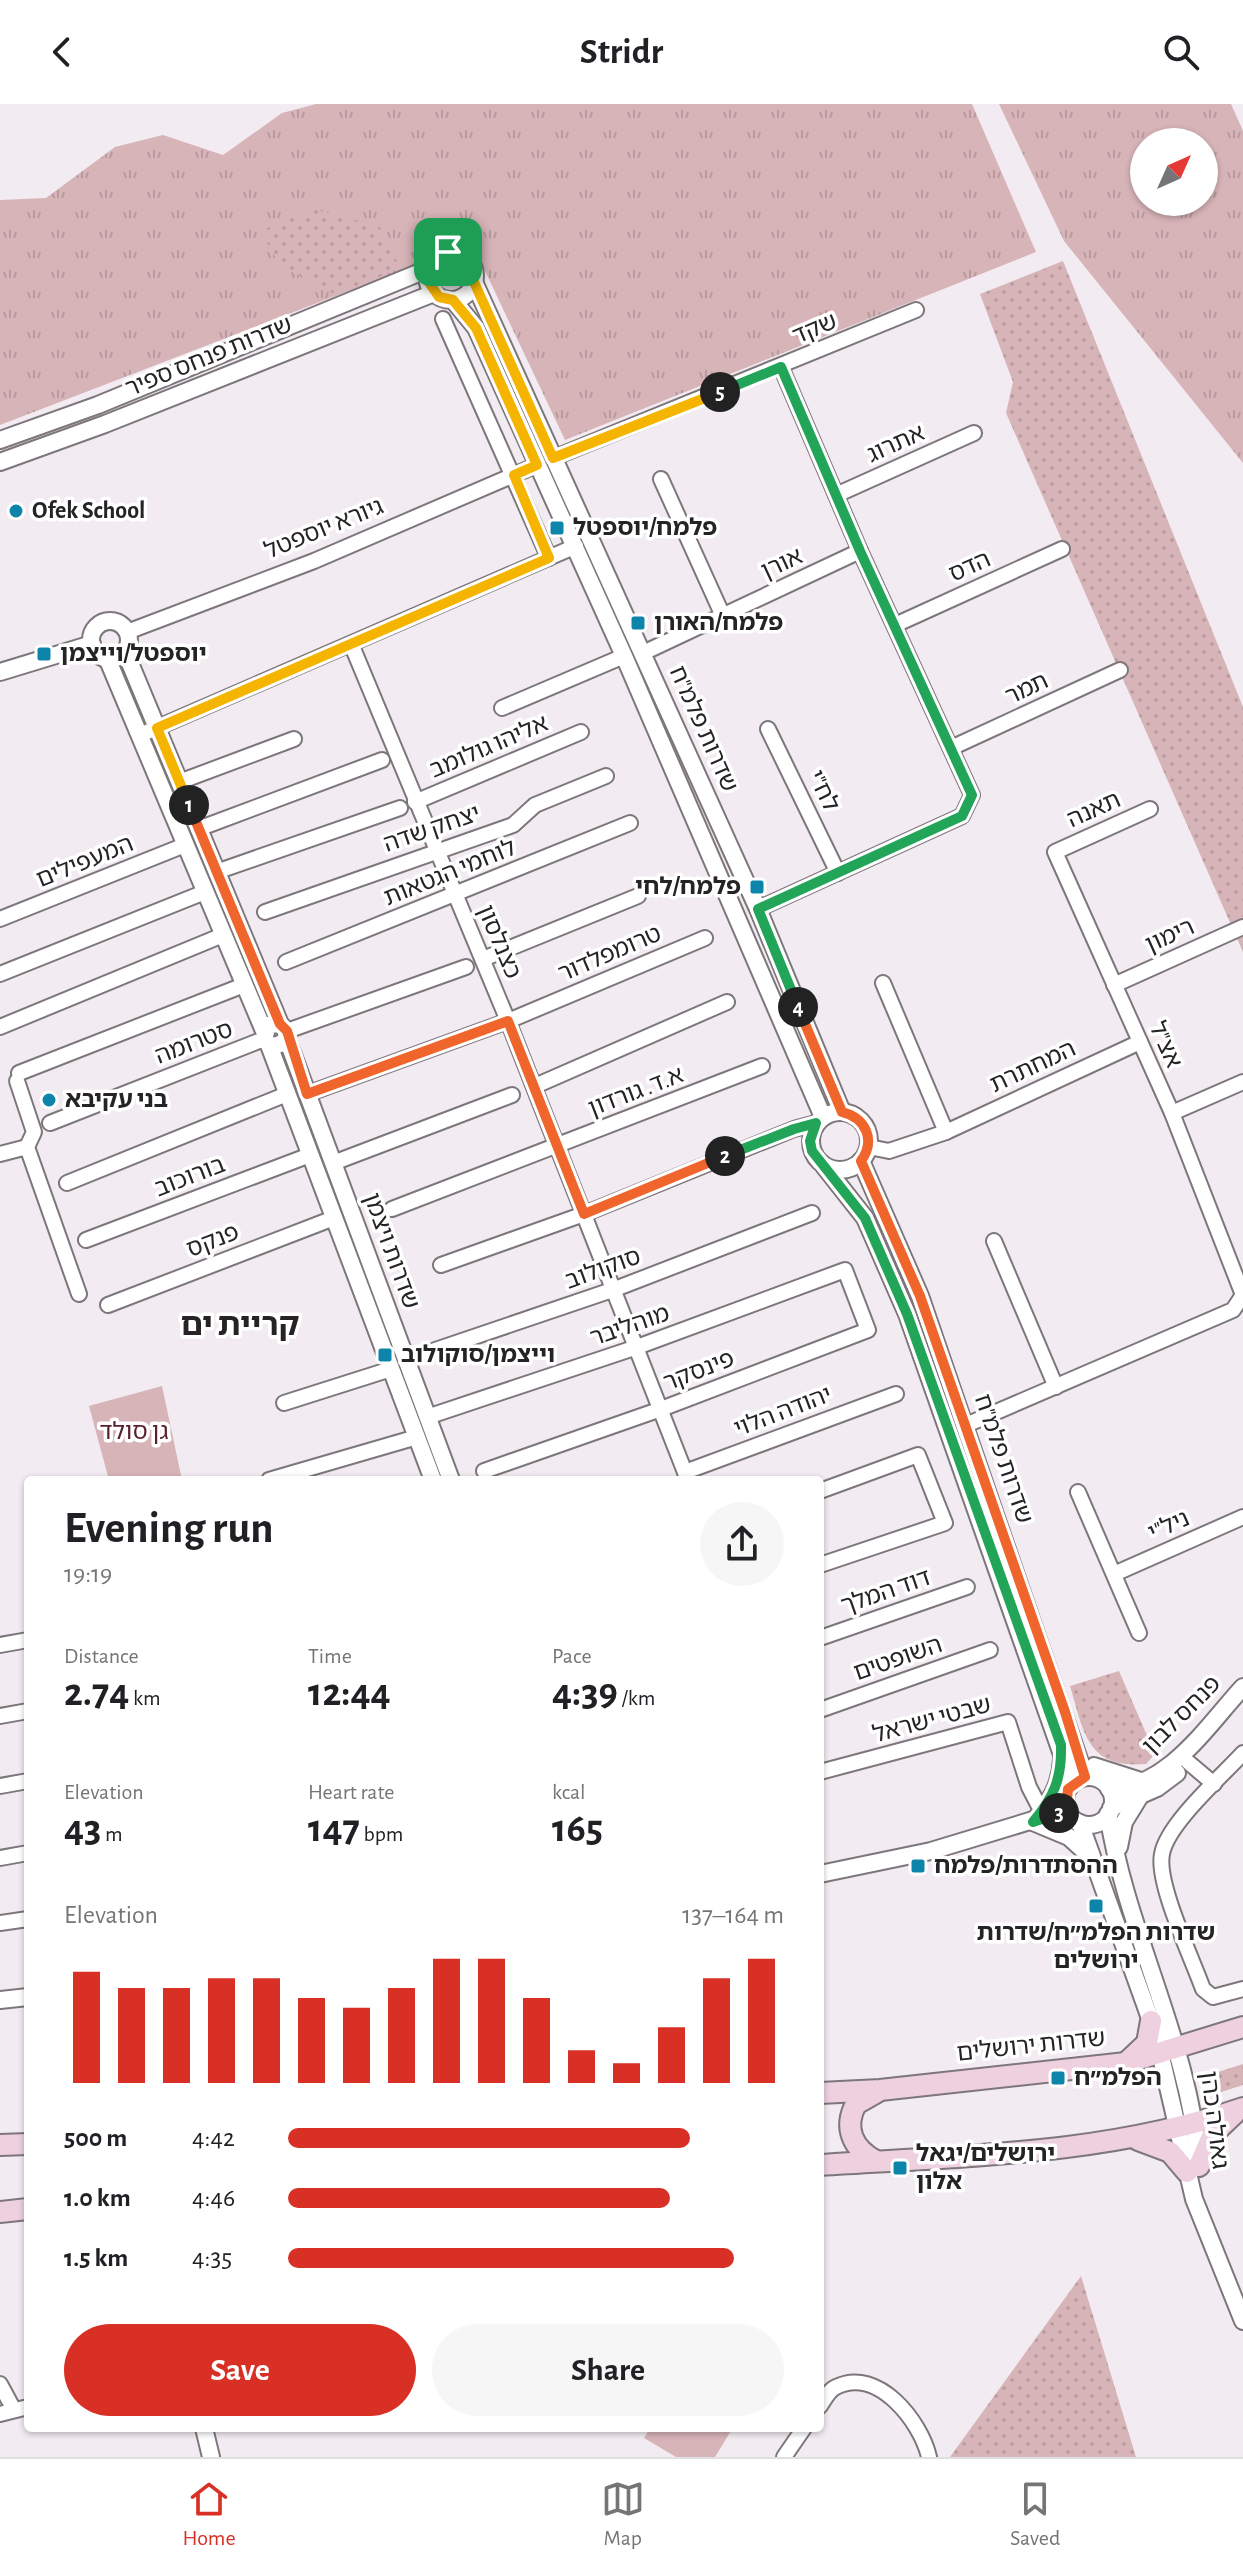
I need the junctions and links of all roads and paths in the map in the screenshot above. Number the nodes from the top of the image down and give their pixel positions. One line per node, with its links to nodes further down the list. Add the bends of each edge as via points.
1 (428, 269): 2 (street, שדרות פנחס ספיר, via 441,254 456,253 473,267); 3 (street); 9 (street, שדרות פנחס ספיר)
2 (474, 282): 4 (street); 10 (street, שדרות פלמ"ח)
3 (434, 293): 4 (street); 11 (street, שדרות פנחס ספיר)
4 (453, 300): 12 (street, שדרות פלמ"ח, via 476,328)
5 (916, 310): 7 (street, שקד)
6 (443, 319): 13 (street)
7 (781, 367): 10 (street, שקד); 15 (street)
8 (974, 433): 15 (street, אתרוג)
9 (0, 440)
10 (553, 458): 26 (street, שדרות פלמ"ח)
11 (0, 462)
12 (537, 465): 13 (street, גיורא יוספטל); 16 (street, שדרות פלמ"ח)
13 (514, 475): 19 (street); 22 (street, גיורא יוספטל, via 314,561)
14 (661, 479): 20 (street)
15 (836, 495): 18 (street)
16 (576, 546): 19 (street); 27 (street, שדרות פלמ"ח)
17 (1062, 549): 21 (street, הדס)
18 (860, 551): 20 (street, אורן); 21 (street)
19 (549, 558): 24 (street)
20 (723, 616): 26 (street, אורן)
21 (895, 625): 37 (street)
22 (127, 632): 23 (street, via 119,623 107,621 93,632); 25 (street)
23 (92, 644): 28 (street); 30 (street)
24 (352, 646): 32 (street); 41 (street, כצנלסון)
25 (125, 651): 28 (street); 32 (street, שדרות ויצמן)
26 (643, 653): 54 (street, שדרות פלמ"ח)
27 (624, 656): 31 (street); 81 (street, שדרות פלמ"ח)
28 (107, 658): 35 (street, שדרות ויצמן)
29 (1120, 670): 37 (street, תמר)
30 (0, 672)
31 (502, 708)
32 (157, 728): 35 (street); 40 (street, שדרות ויצמן)
33 (768, 729): 50 (street, לח"י)
34 (581, 732): 41 (street, אליהו גולומב)
35 (139, 736): 46 (street, שדרות ויצמן)
36 (294, 739): 40 (street)
37 (951, 748): 50 (street, via 972,795 962,816)
38 (382, 760): 45 (street)
39 (606, 776): 47 (street, יצחק שדה, via 535,805 513,825)
40 (179, 782): 45 (street, שדרות ויצמן)
41 (415, 802): 47 (street, כצנלסון)
42 (400, 808): 49 (street)
43 (1150, 809): 48 (street, תאנה)
44 (630, 823): 52 (street, לוחמי הגטאות)
45 (198, 829): 49 (street, שדרות ויצמן)
46 (185, 845): 51 (street, שדרות ויצמן); 56 (street, המעפילים)
47 (438, 850): 52 (street, כצנלסון); 55 (street, יצחק שדה)
48 (1055, 852): 66 (street, אצ"ל)
49 (216, 872): 70 (street, שדרות ויצמן)
50 (838, 873): 54 (street)
51 (205, 892): 58 (street, שדרות ויצמן); 63 (street)
52 (455, 895): 60 (street, כצנלסון); 61 (street, לוחמי הגטאות)
53 (638, 896): 60 (street)
54 (758, 909): 79 (street, שדרות פלמ"ח)
55 (265, 912)
56 (0, 919)
57 (1243, 927): 66 (street, רימון)
58 (223, 935): 65 (street, שדרות ויצמן); 69 (street)
59 (705, 938): 68 (street, טרומפלדור)
60 (483, 959): 68 (street, כצנלסון)
61 (286, 962)
62 (466, 967): 70 (street)
63 (0, 974)
64 (883, 983): 83 (street)
65 (244, 985): 71 (street, שדרות ויצמן); 85 (street, via 18,1077 34,1132)
66 (1114, 985): 72 (street, אצ"ל)
67 (727, 1002): 75 (street)
68 (508, 1021): 75 (street, כצנלסון); 77 (street, טרומפלדור)
69 (0, 1027)
70 (284, 1031): 71 (street, via 268,1025); 77 (street, שדרות ויצמן)
71 (265, 1039): 76 (street, שדרות ויצמן); 82 (street, סטרומה)
72 (1140, 1042): 80 (street, אצ"ל); 83 (street, המחתרת)
73 (762, 1066): 84 (street, א.ד. גורדון)
74 (1243, 1082): 80 (street)
75 (535, 1086): 84 (street, כצנלסון)
76 (287, 1094): 88 (street, שדרות ויצמן); 91 (street)
77 (307, 1094): 89 (street, שדרות ויצמן)
78 (512, 1095): 89 (street)
79 (842, 1112): 81 (street); 87 (street, via 866,1128)
80 (1172, 1113): 98 (street, אצ"ל)
81 (820, 1120): 90 (street, via 810,1141); 94 (street)
82 (50, 1123)
83 (946, 1132): 87 (street, המחתרת)
84 (558, 1146): 92 (street, א.ד. גורדון); 94 (street, כצנלסון)
85 (27, 1147): 86 (street); 102 (street)
86 (0, 1154)
87 (865, 1154): 90 (street, via 842,1171); 112 (street, שדרות פלמ"ח)
88 (310, 1155): 95 (street, שדרות ויצמן); 96 (street, בורוכוב)
89 (333, 1163): 106 (street, שדרות ויצמן)
90 (824, 1166): 136 (street, שדרות פלמ"ח, via 865,1218 907,1314)
91 (67, 1183)
92 (392, 1209)
93 (812, 1213): 101 (street, סוקולוב)
94 (584, 1214): 99 (street); 101 (street, כצנלסון)
95 (334, 1218): 104 (street, פנקס); 106 (street, שדרות ויצמן)
96 (86, 1240)
97 (994, 1241): 107 (street)
98 (1237, 1256): 103 (street, אצ"ל)
99 (441, 1265)
100 (845, 1270): 105 (street, מוהליבר); 110 (street, פינסקר, via 868,1330)
101 (615, 1289): 105 (street, כצנלסון); 106 (street, סוקולוב)
102 (79, 1294)
103 (1243, 1295): 107 (street, אצ"ל, via 1233,1310)
104 (108, 1305)
105 (637, 1347): 110 (street, כצנלסון); 111 (street, מוהליבר)
106 (398, 1364): 109 (street, סוקולוב); 111 (street, שדרות ויצמן); 113 (street, שדרות ויצמן)
107 (1056, 1387): 112 (street, אצ"ל)
108 (896, 1394): 118 (street, יהודה הלוי)
109 (284, 1403)
110 (661, 1409): 114 (street, פינסקר); 118 (street, כצנלסון)
111 (427, 1417): 117 (street, שדרות ויצמן)
112 (966, 1425): 134 (street, שדרות פלמ"ח)
113 (417, 1437): 115 (street); 116 (street, שדרות ויצמן)
114 (484, 1471)
115 (283, 1476)
116 (432, 1476)
117 (449, 1476)
118 (687, 1476)
119 (824, 1490): 122 (street, via 918,1455 945,1523)
120 (1078, 1492): 123 (street)
121 (1243, 1517): 123 (street, ניל"י)
122 (824, 1564)
123 (1114, 1574): 125 (street)
124 (967, 1587): 126 (street, דוד המלך)
125 (1139, 1633)
126 (824, 1637)
127 (24, 1641): 128 (street)
128 (0, 1645)
129 (990, 1650): 132 (street, השופטים)
130 (1243, 1687): 145 (street, פנחס לבון)
131 (1243, 1703): 138 (street, פנחס לבון)
132 (824, 1709)
133 (24, 1712): 135 (street)
134 (1065, 1712): 140 (street, שדרות פלמ"ח); 145 (street, via 1096,1769)
135 (0, 1716)
136 (1061, 1745): 140 (street, שדרות פלמ"ח); 148 (street, via 1061,1778)
137 (1243, 1753): 142 (street)
138 (1188, 1762): 142 (street); 145 (street, פנחס לבון, via 1157,1788)
139 (824, 1771): 148 (street, שבטי ישראל, via 1008,1722)
140 (1079, 1780): 144 (street, via 1102,1781); 146 (street, via 1065,1796)
141 (24, 1782): 143 (street)
142 (1214, 1784): 157 (street, via 1174,1830 1162,1851 1161,1873 1203,1989 1213,1997)
143 (0, 1786)
144 (1109, 1789): 145 (street, פנחס לבון); 147 (street)
145 (1143, 1789): 147 (street, פנחס לבון); 153 (street, via 1124,1822)
146 (1066, 1810): 148 (street); 149 (street)
147 (1110, 1811): 149 (street, via 1098,1823); 153 (street)
148 (1037, 1817): 152 (street, via 1069,1837); 154 (street, via 931,1851)
149 (1080, 1823): 152 (street)
150 (24, 1854): 151 (street)
151 (0, 1858)
152 (1095, 1863): 160 (street)
153 (1119, 1868): 162 (street)
154 (824, 1873)
155 (24, 1920): 156 (street)
156 (0, 1923)
157 (1243, 1989)
158 (24, 1997): 159 (street)
159 (0, 2000)
160 (1151, 2021): 162 (street); 163 (main road, via 1147,2043)
161 (1243, 2027): 162 (main road, שדרות ירושלים)
162 (1169, 2051): 163 (main road, שדרות ירושלים); 167 (street)
163 (1126, 2063): 164 (main road, שדרות ירושלים)
164 (880, 2090): 165 (main road, שדרות ירושלים); 171 (main road, via 856,2104 849,2125 857,2146)
165 (824, 2093)
166 (1240, 2109): 167 (main road); 173 (main road, via 1213,2134)
167 (1185, 2125): 168 (main road); 173 (street, גאולה כהן)
168 (1130, 2139): 171 (main road); 173 (main road, via 1161,2146)
169 (24, 2144): 170 (main road)
170 (0, 2145)
171 (876, 2161): 172 (main road)
172 (824, 2165)
173 (1193, 2169): 176 (street, גאולה כהן, via 1194,2199)
174 (24, 2209): 175 (main road)
175 (0, 2212)
176 (1243, 2321)
177 (0, 2384): 179 (street)
178 (824, 2400): 184 (street, via 833,2387 855,2381 887,2394 916,2421)
179 (14, 2410)
180 (205, 2432): 182 (street)
181 (801, 2432): 183 (street)
182 (211, 2457)
183 (784, 2457)
184 (929, 2457)

